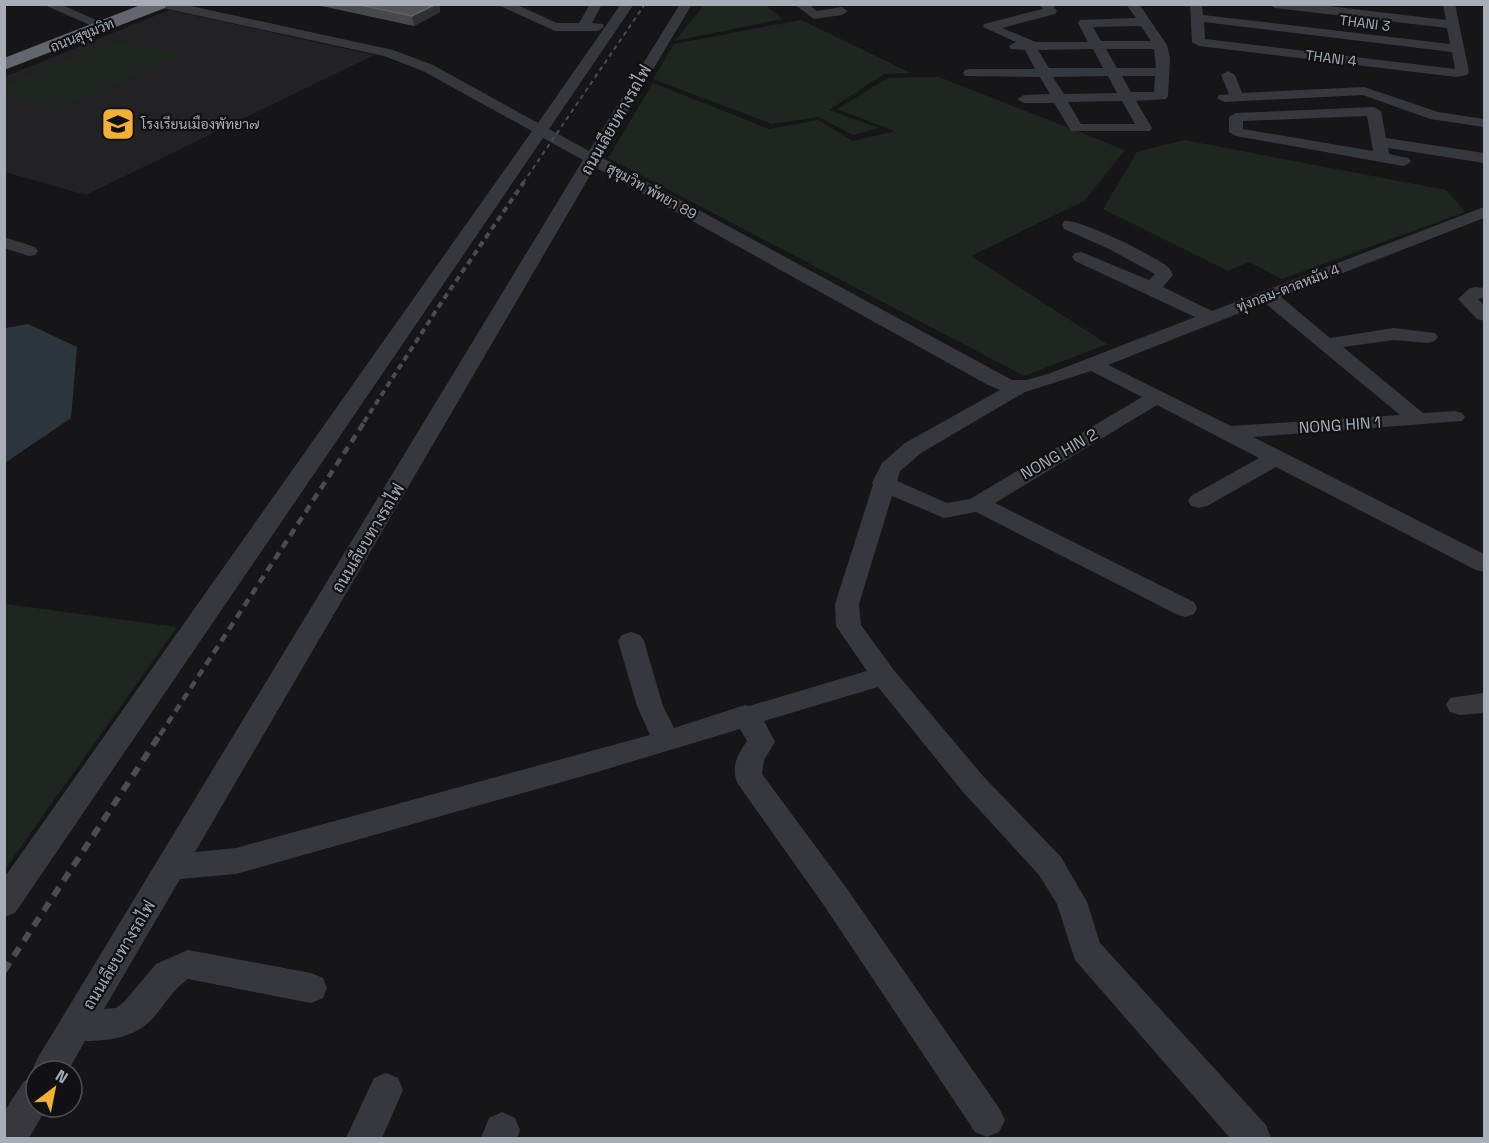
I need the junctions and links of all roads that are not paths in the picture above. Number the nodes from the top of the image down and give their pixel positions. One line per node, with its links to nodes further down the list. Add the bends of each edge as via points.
1 (48, 4): 15 (street)
2 (122, 4): 15 (highway, ถนนสุขุมวิท)
3 (161, 4): 18 (highway, ถนนสุขุมวิท); 36 (street, สุขุมวิท พัทยา 89, via 388,53 428,68)
4 (502, 4): 19 (street, via 555,27)
5 (596, 4): 19 (street)
6 (628, 4): 20 (street)
7 (686, 4): 38 (street, ถนนเลียบทางรถไฟ)
8 (800, 4): 9 (street, via 814,15 842,11)
9 (832, 4)
10 (1044, 4): 23 (street, via 1051,11 989,27)
11 (1132, 4): 16 (street)
12 (1449, 4): 17 (street)
13 (1275, 5): 17 (street)
14 (1197, 11): 24 (street, THANI 3); 24 (street, THANI 4, via 1199,42 1462,72)
15 (85, 19): 18 (street); 25 (highway, ถนนสุขุมวิท)
16 (1146, 22): 21 (street, via 1084,23); 22 (street)
17 (1453, 25): 24 (street)
18 (104, 26): 26 (highway, ถนนสุขุมวิท)
19 (583, 27): 20 (street)
20 (609, 28): 36 (street)
21 (1096, 45): 22 (street); 23 (street); 27 (street)
22 (1160, 45): 29 (street)
23 (1029, 46): 28 (street)
24 (1457, 49)
25 (4, 50)
26 (4, 66)
27 (1111, 71): 28 (street); 29 (street); 33 (street)
28 (1042, 72): 30 (street); 34 (street)
29 (1162, 72): 33 (street, via 1161,96)
30 (970, 73)
31 (1228, 75): 35 (street, via 1230,98 1365,91 1435,116)
32 (1024, 99): 34 (street)
33 (1129, 99): 34 (street); 34 (street, via 1145,128 1076,129)
34 (1058, 100)
35 (1485, 123)
36 (539, 130): 38 (street, สุขุมวิท พัทยา 89); 70 (street)
37 (1382, 150): 37 (street, via 1236,132 1236,117 1374,111); 39 (street); 40 (street)
38 (594, 158): 54 (street, สุขุมวิท พัทยา 89, via 995,381); 69 (street, ถนนเลียบทางรถไฟ)
39 (1485, 158)
40 (1402, 161)
41 (1481, 218): 48 (street, ทุ่งกลม-ตาลหมัน 4)
42 (1070, 225): 46 (street, via 1162,271 1164,275)
43 (4, 242): 44 (street)
44 (29, 251)
45 (1081, 257): 46 (street)
46 (1151, 288): 50 (street)
47 (1485, 293): 49 (street, via 1476,292 1467,299)
48 (1268, 296): 50 (street, ทุ่งกลม-ตาลหมัน 4); 52 (street)
49 (1485, 315)
50 (1211, 318): 53 (street, ทุ่งกลม-ตาลหมัน 4)
51 (1428, 337): 52 (street, via 1394,334)
52 (1326, 344): 57 (street)
53 (1092, 364): 54 (street); 55 (street)
54 (1019, 387): 60 (street, via 913,448 890,468)
55 (1155, 398): 58 (street); 62 (street, NONG HIN 2)
56 (1455, 417): 57 (street, NONG HIN 1)
57 (1418, 419): 58 (street, NONG HIN 1)
58 (1225, 433): 59 (street)
59 (1275, 458): 61 (street); 63 (street)
60 (883, 483): 62 (street, via 945,511); 66 (street, via 847,604 849,626)
61 (1199, 501)
62 (971, 507): 64 (street)
63 (1485, 564)
64 (1185, 608)
65 (631, 641): 68 (street, via 650,706)
66 (884, 676): 67 (street); 79 (street, via 973,784 1050,866 1072,902 1086,950)
67 (745, 715): 68 (street); 76 (street, via 761,742 750,758 748,776)
68 (666, 740): 69 (street, via 236,861)
69 (172, 867): 72 (street, ถนนเลียบทางรถไฟ)
70 (4, 904)
71 (311, 988): 72 (street, via 188,964 174,968 127,1019)
72 (76, 1026): 73 (street, ถนนเลียบทางรถไฟ)
73 (56, 1059)
74 (387, 1090): 78 (street)
75 (24, 1113): 77 (street)
76 (987, 1120)
77 (9, 1138)
78 (364, 1138)
79 (1253, 1138)

